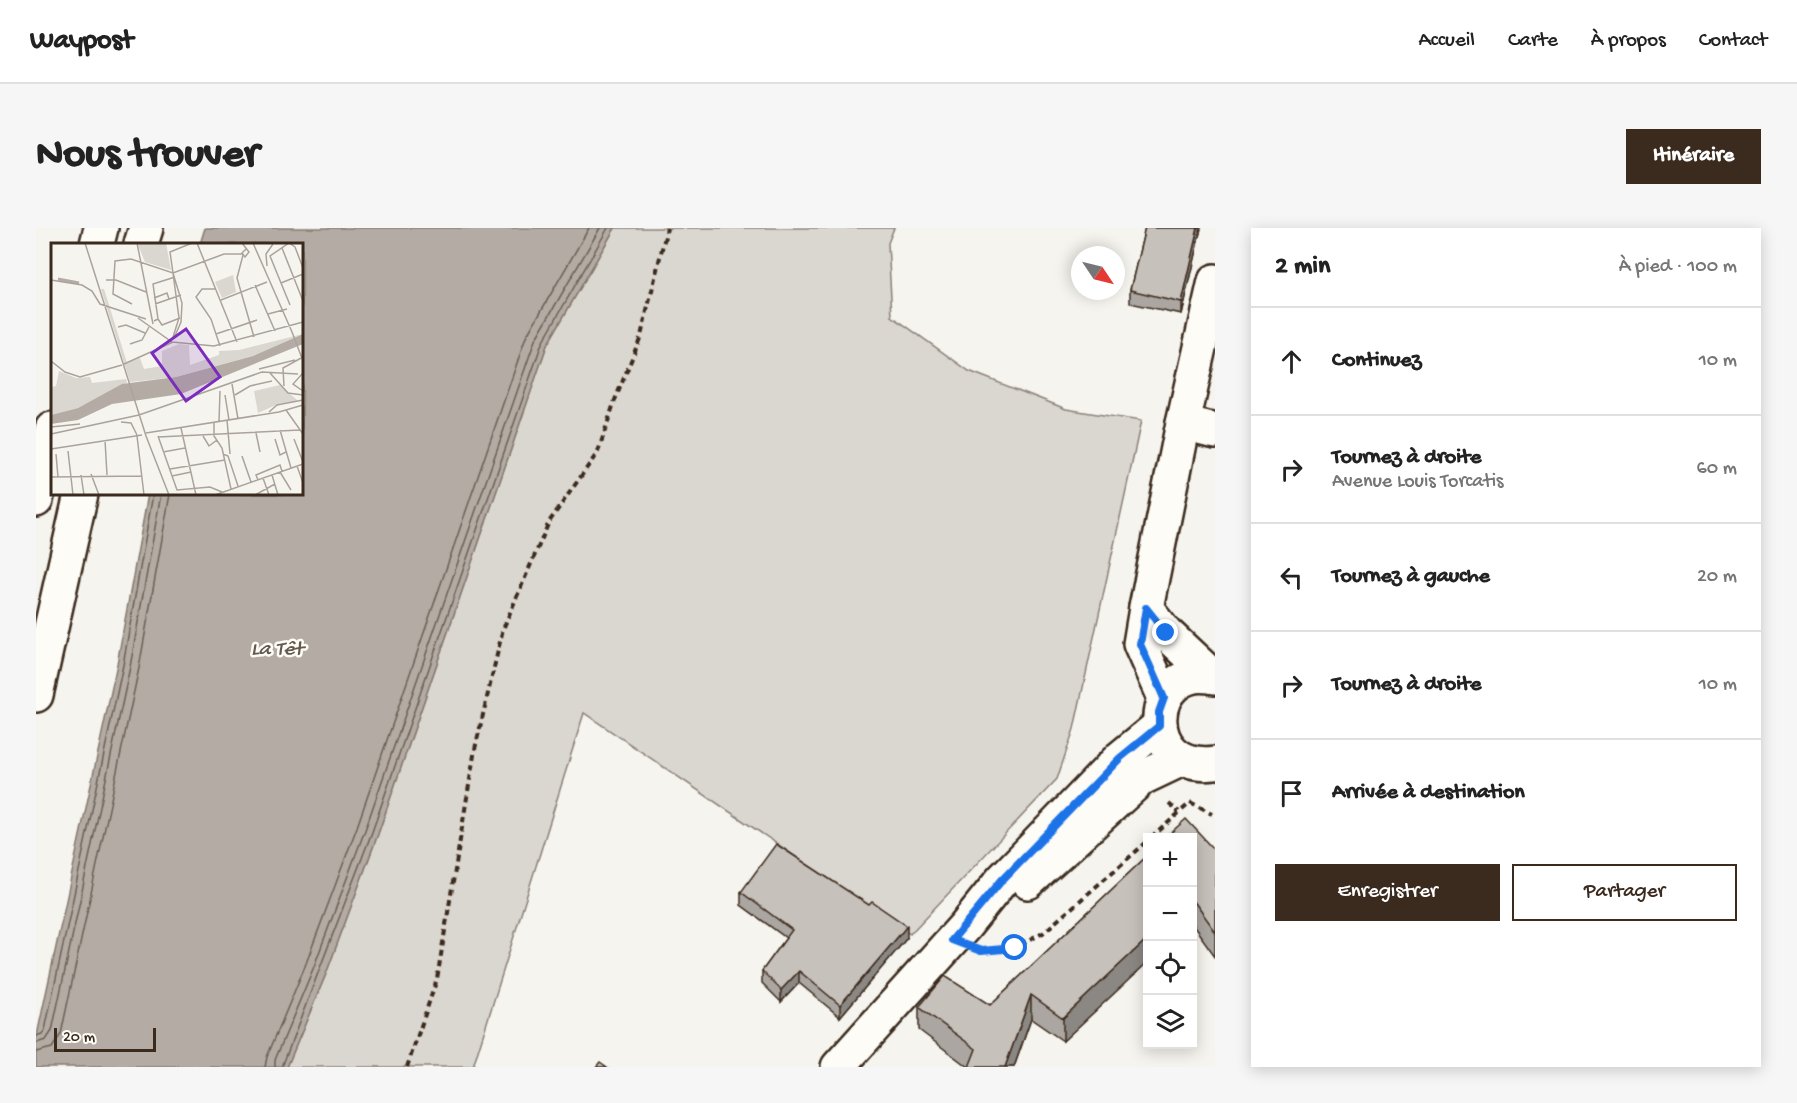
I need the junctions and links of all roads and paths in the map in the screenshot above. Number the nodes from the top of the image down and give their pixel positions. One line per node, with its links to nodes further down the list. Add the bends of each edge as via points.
1 (101, 228): 4 (main road)
2 (146, 228): 5 (main road)
3 (667, 228): 21 (path, via 641,336 598,452 549,522 503,629 475,749 437,979)
4 (97, 243)
5 (141, 243)
6 (1215, 281): 7 (main road)
7 (1183, 423): 8 (main road); 12 (main road)
8 (1215, 431)
9 (51, 433): 11 (main road)
10 (81, 495): 14 (main road)
11 (36, 500)
12 (1146, 608): 13 (main road, via 1166,633); 15 (main road, via 1140,644)
13 (1214, 676): 15 (main road, via 1198,675 1172,687)
14 (36, 695)
15 (1162, 712): 16 (main road, via 1163,739 1171,750); 20 (main road, via 1002,880)
16 (1204, 767): 20 (main road, via 1142,778 1022,888)
17 (1212, 814): 18 (path, via 1190,803)
18 (1156, 833)
19 (1143, 845): 20 (path, via 1043,933 1015,948 981,951)
20 (959, 933): 22 (main road)
21 (407, 1067)
22 (838, 1067)

